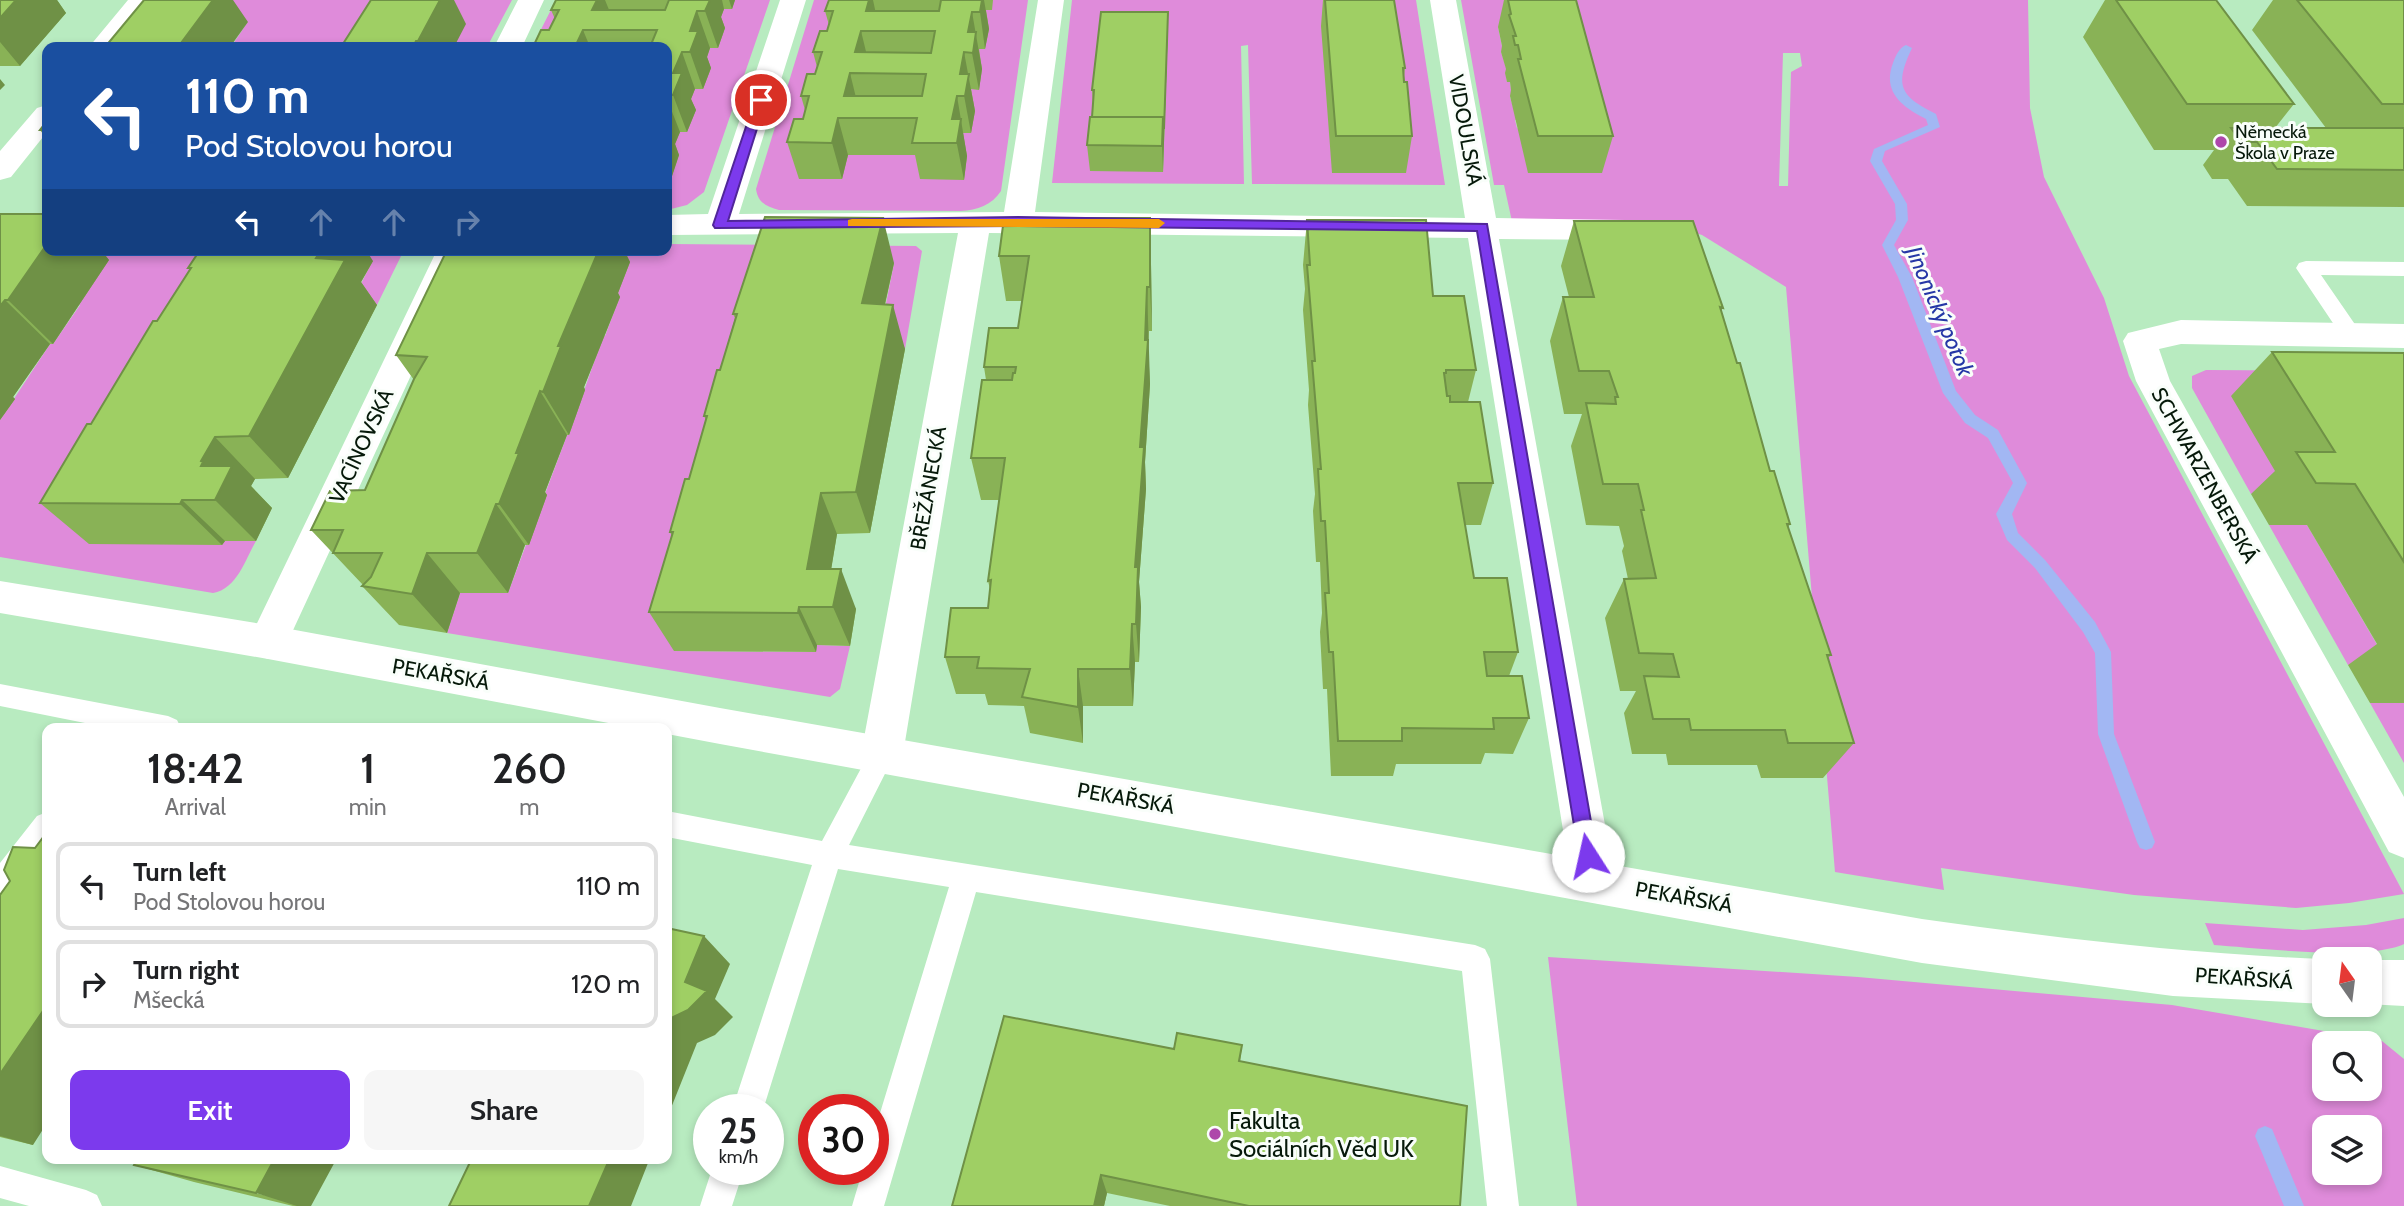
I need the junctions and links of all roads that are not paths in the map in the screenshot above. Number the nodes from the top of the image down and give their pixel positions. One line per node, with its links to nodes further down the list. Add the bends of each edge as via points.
1 (142, 0): 6 (street)
2 (531, 0): 7 (street)
3 (793, 0): 13 (street)
4 (1051, 0): 11 (street)
5 (1443, 0): 14 (street, VIDOULSKÁ)
6 (107, 42)
7 (510, 42)
8 (42, 120): 9 (street)
9 (0, 170)
10 (975, 222): 11 (street); 13 (street); 24 (street, BŘEŽÁNECKÁ)
11 (1018, 222): 14 (street)
12 (672, 225): 13 (street)
13 (720, 225)
14 (1483, 227): 15 (street); 30 (street, VIDOULSKÁ)
15 (1648, 230)
16 (450, 256): 21 (street, VACÍNOVSKÁ)
17 (2404, 269): 18 (lane, via 2306,268)
18 (2352, 336): 19 (street, SCHWARZENBERSKÁ); 27 (street, SCHWARZENBERSKÁ, via 2181,332 2140,341 2153,381)
19 (2404, 336)
20 (0, 597): 21 (street, PEKAŘSKÁ)
21 (268, 642): 24 (street, PEKAŘSKÁ)
22 (3, 701): 23 (lane)
23 (121, 723)
24 (882, 754): 28 (lane); 30 (street, PEKAŘSKÁ)
25 (672, 825): 28 (lane)
26 (42, 831): 31 (lane)
27 (2404, 838)
28 (829, 855): 29 (lane); 35 (lane)
29 (966, 877): 40 (lane); 41 (lane, via 1475,959)
30 (1593, 880): 32 (street, PEKAŘSKÁ, via 2010,954 2195,975)
31 (0, 885)
32 (2312, 981)
33 (2382, 983): 34 (street)
34 (2404, 983)
35 (752, 1094)
36 (0, 1182): 38 (lane)
37 (723, 1185): 39 (lane)
38 (86, 1206)
39 (716, 1206)
40 (868, 1206)
41 (1503, 1206)

